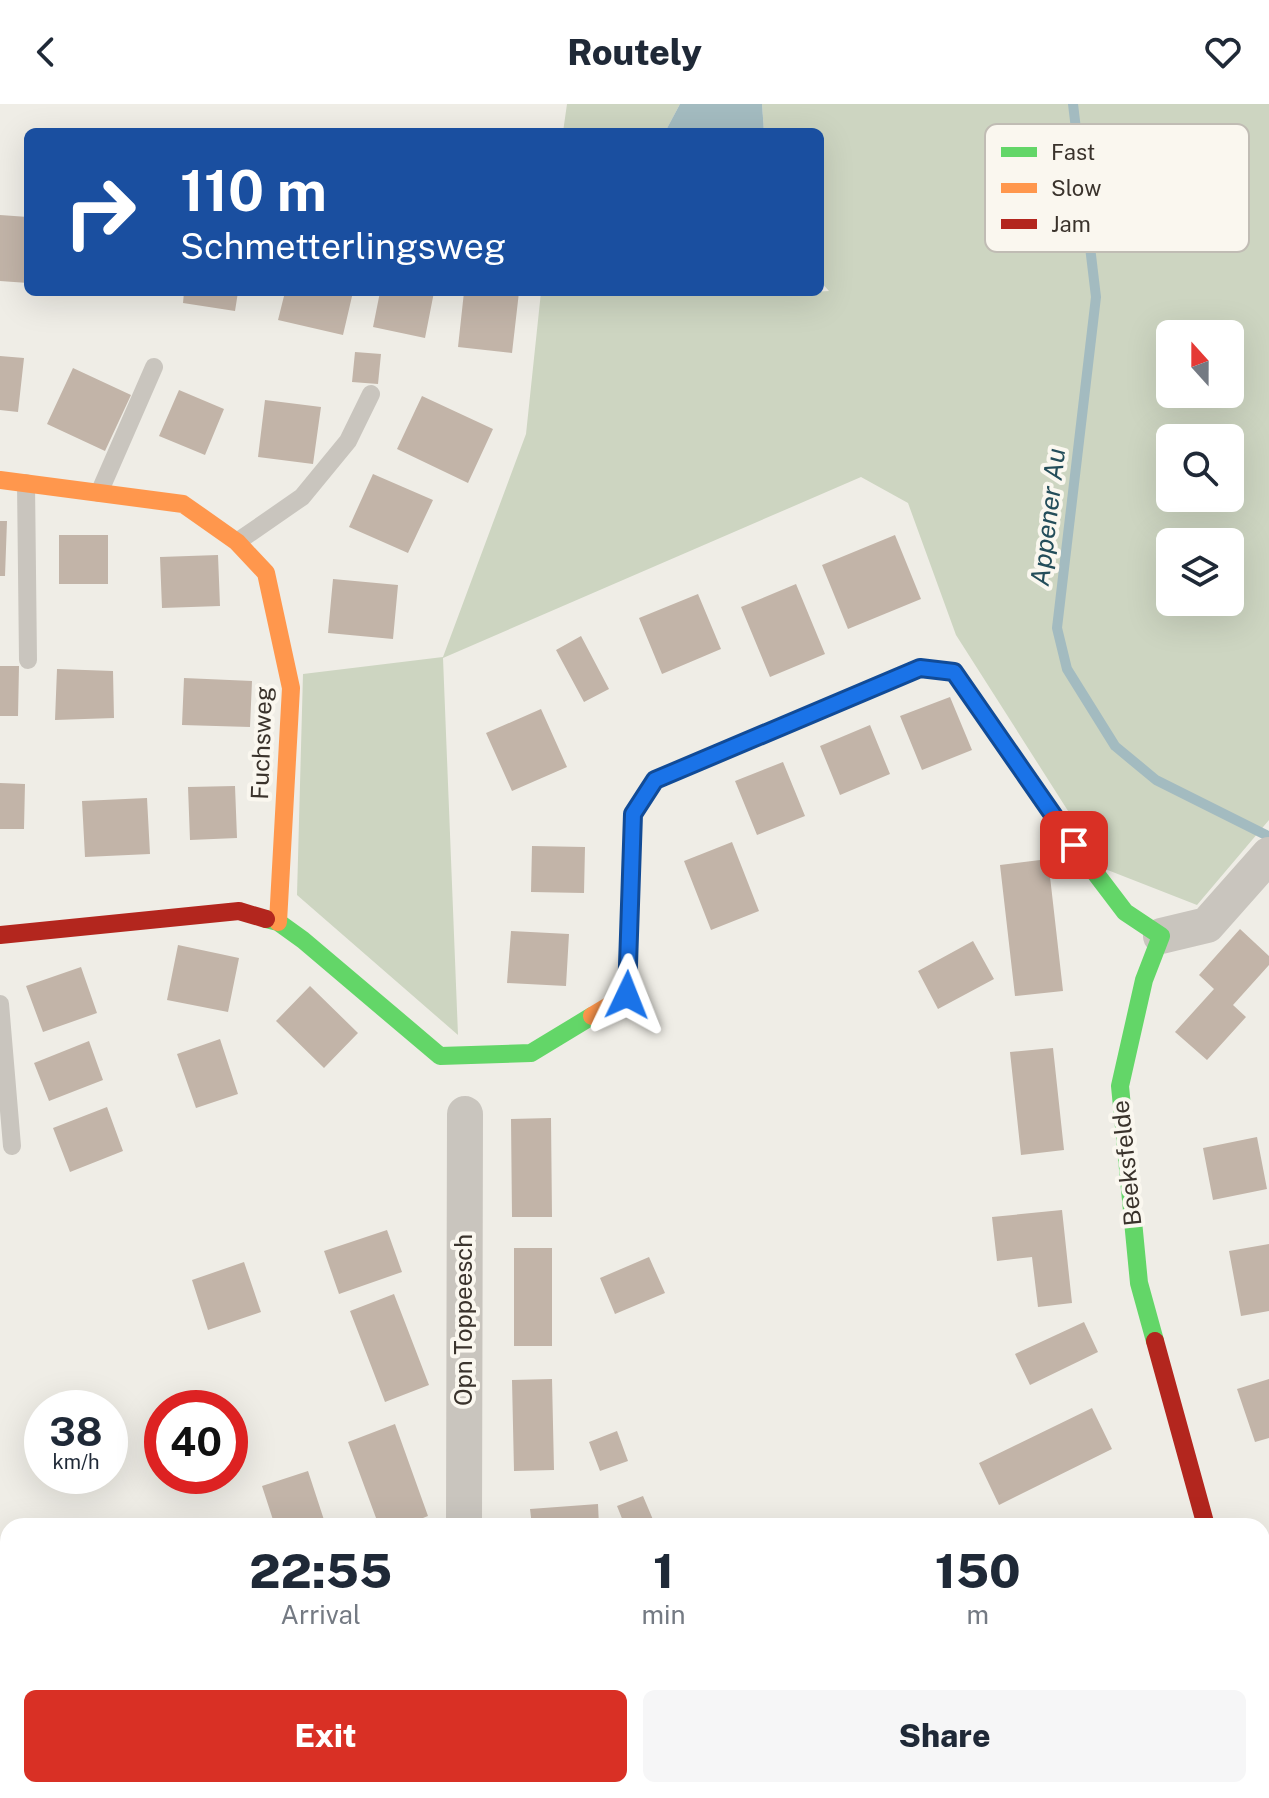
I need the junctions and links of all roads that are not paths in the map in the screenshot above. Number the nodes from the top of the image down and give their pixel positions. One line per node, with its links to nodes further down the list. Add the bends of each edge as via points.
1 (154, 367): 5 (lane)
2 (371, 394): 6 (lane, via 348,441 302,497)
3 (0, 480): 4 (street, Fuchsweg)
4 (26, 483): 5 (street, Fuchsweg); 7 (lane)
5 (99, 493): 6 (street, Fuchsweg, via 183,504)
6 (237, 542): 9 (street, Fuchsweg, via 266,573 291,688)
7 (28, 660)
8 (1269, 855): 11 (street, via 1207,925)
9 (278, 922): 10 (street, via 239,911); 11 (street, via 440,1056 531,1053 627,995 633,814 655,780 920,668 954,672 1125,912)
10 (0, 935)
11 (1161, 936): 16 (street, Beeksfelde, via 1144,980 1120,1086 1139,1283)
12 (0, 1004): 14 (lane)
13 (465, 1114): 15 (street, Opn Toppeesch)
14 (12, 1146)
15 (464, 1518)
16 (1204, 1518)

